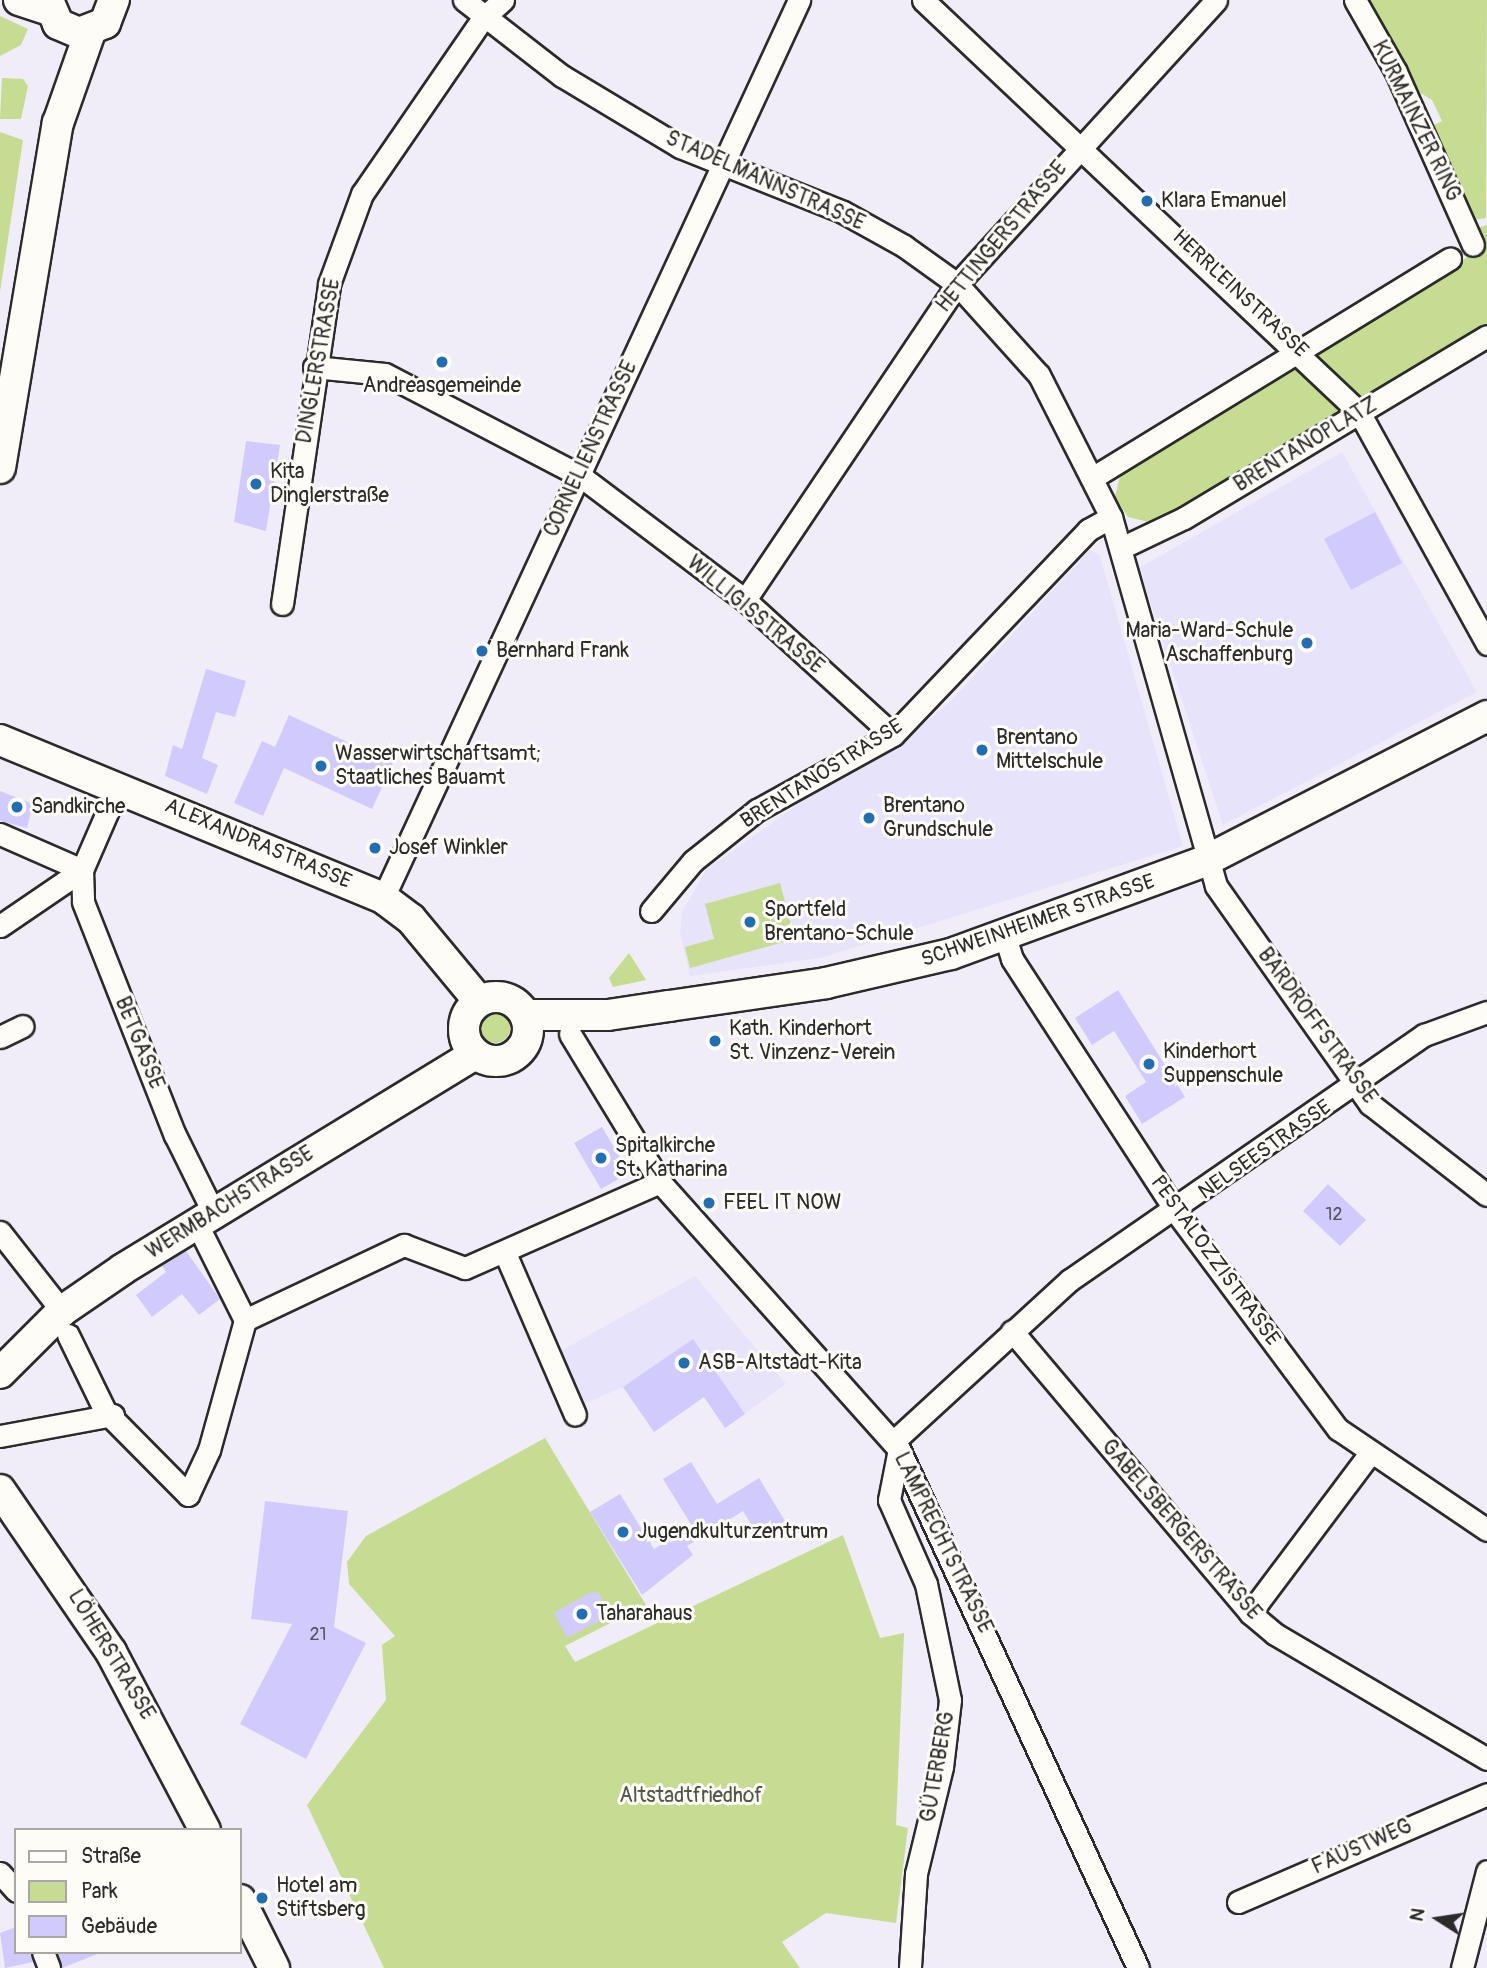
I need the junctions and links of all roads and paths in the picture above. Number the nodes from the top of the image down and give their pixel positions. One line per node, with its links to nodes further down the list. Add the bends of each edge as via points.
1 (19, 0): 9 (street)
2 (114, 0): 11 (street, via 105,23)
3 (464, 0): 10 (street, STADELMANNSTRASSE)
4 (503, 0): 10 (street, DINGLERSTRASSE)
5 (799, 0): 14 (street, CORNELIENSTRASSE)
6 (923, 0): 13 (street, HERRLEINSTRASSE)
7 (1216, 0): 13 (street, HETTINGERSTRASSE)
8 (1355, 0): 15 (street, KURMAINZER RING, via 1396,72)
9 (52, 11): 11 (street); 12 (street)
10 (483, 18): 14 (street, STADELMANNSTRASSE, via 562,76); 20 (street, DINGLERSTRASSE, via 362,194 329,284)
11 (90, 32): 12 (street)
12 (58, 123): 22 (street)
13 (1081, 145): 17 (street, HETTINGERSTRASSE); 19 (street, HERRLEINSTRASSE)
14 (723, 167): 17 (street, STADELMANNSTRASSE, via 843,212); 23 (street, CORNELIENSTRASSE)
15 (1473, 245)
16 (1450, 259): 19 (street)
17 (957, 284): 24 (street, STADELMANNSTRASSE, via 1040,375); 27 (street, HETTINGERSTRASSE)
18 (1487, 336): 21 (street, BRENTANOPLATZ)
19 (1303, 353): 21 (street, HERRLEINSTRASSE); 24 (street)
20 (314, 367): 23 (street, WILLIGISSTRASSE, via 385,374); 28 (street, DINGLERSTRASSE)
21 (1359, 412): 26 (street, BRENTANOPLATZ, via 1184,518); 29 (street, HERRLEINSTRASSE)
22 (0, 467)
23 (579, 475): 27 (street, WILLIGISSTRASSE); 39 (street, CORNELIENSTRASSE)
24 (1092, 478): 25 (street, STADELMANNSTRASSE)
25 (1111, 517): 26 (street, STADELMANNSTRASSE); 31 (street, BRENTANOSTRASSE, via 1088,530)
26 (1121, 548): 37 (street, STADELMANNSTRASSE)
27 (745, 600): 31 (street, WILLIGISSTRASSE)
28 (282, 604)
29 (1487, 644)
30 (1487, 716): 33 (street, SCHWEINHEIMER STRASSE)
31 (893, 735): 40 (street, BRENTANOSTRASSE, via 757,810 693,861)
32 (1487, 735): 33 (street, SCHWEINHEIMER STRASSE)
33 (1439, 737): 37 (street, SCHWEINHEIMER STRASSE)
34 (0, 740): 35 (street, ALEXANDRASTRASSE)
35 (119, 785): 38 (street); 39 (street, ALEXANDRASTRASSE)
36 (0, 834): 38 (street)
37 (1205, 861): 42 (street, SCHWEINHEIMER STRASSE); 50 (street, BARDROFFSTRASSE, via 1216,886)
38 (82, 870): 41 (street); 54 (street, BETGASSE, via 83,902)
39 (383, 898): 43 (street, ALEXANDRASTRASSE, via 411,919)
40 (650, 911)
41 (0, 926)
42 (1005, 936): 45 (street, SCHWEINHEIMER STRASSE, via 826,983); 53 (street, PESTALOZZISTRASSE, via 1012,959)
43 (479, 1001): 47 (street, via 505,998); 49 (street, via 463,1030)
44 (1487, 1012): 50 (street, NELSEESTRASSE, via 1447,1022)
45 (568, 1025): 47 (street, SCHWEINHEIMER STRASSE); 51 (street, LAMPRECHTSTRASSE)
46 (23, 1026): 48 (street)
47 (526, 1026): 49 (street, via 510,1058 496,1062)
48 (0, 1037)
49 (475, 1054): 54 (street, WERMBACHSTRASSE)
50 (1358, 1086): 52 (street, BARDROFFSTRASSE, via 1370,1104); 53 (street, NELSEESTRASSE)
51 (660, 1182): 56 (street); 64 (street, LAMPRECHTSTRASSE)
52 (1487, 1195)
53 (1176, 1212): 59 (street, NELSEESTRASSE, via 1070,1280); 65 (street, PESTALOZZISTRASSE, via 1338,1429)
54 (205, 1217): 57 (street, BETGASSE); 58 (street, WERMBACHSTRASSE)
55 (0, 1232): 58 (street)
56 (505, 1252): 57 (street, via 465,1268 404,1245); 62 (street)
57 (245, 1320): 61 (street, via 209,1450 188,1495)
58 (65, 1323): 60 (street, WERMBACHSTRASSE); 61 (street, via 90,1391)
59 (1012, 1331): 64 (street, NELSEESTRASSE); 68 (street, GABELSBERGERSTRASSE)
60 (0, 1373)
61 (113, 1415): 63 (street)
62 (575, 1415)
63 (0, 1436)
64 (896, 1446): 78 (street, GÜTERBERG, via 889,1500 926,1584 950,1700 942,1767 916,1874); 79 (street, LAMPRECHTSTRASSE)
65 (1371, 1452): 67 (street, PESTALOZZISTRASSE); 68 (street)
66 (0, 1490): 71 (street, LÖHERSTRASSE, via 111,1652)
67 (1487, 1530)
68 (1250, 1613): 69 (street, GABELSBERGERSTRASSE, via 1275,1634)
69 (1487, 1759)
70 (1487, 1794): 75 (street, FAUSTWEG)
71 (204, 1828)
72 (1487, 1871): 80 (street)
73 (0, 1873): 74 (street)
74 (14, 1889)
75 (1238, 1902)
76 (242, 1904): 77 (street)
77 (274, 1968)
78 (910, 1968)
79 (1138, 1968)
80 (1462, 1968)

